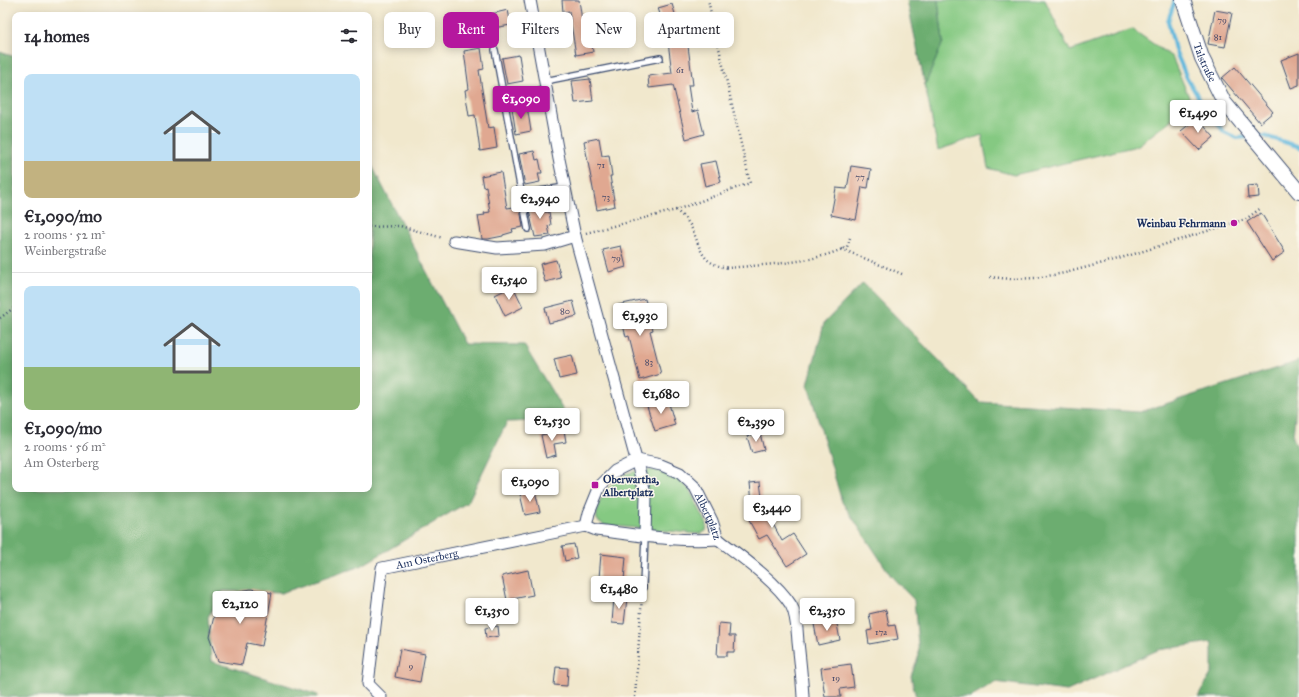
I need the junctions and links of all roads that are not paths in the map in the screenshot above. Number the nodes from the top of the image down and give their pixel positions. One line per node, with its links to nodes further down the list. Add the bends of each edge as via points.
1 (530, 0): 5 (street)
2 (1183, 1): 8 (street, Talstraße, via 1202,58 1224,102)
3 (495, 50): 6 (lane)
4 (660, 58): 5 (lane)
5 (545, 86): 6 (lane); 7 (street)
6 (504, 97): 9 (lane)
7 (565, 187): 9 (lane); 11 (street)
8 (1299, 192)
9 (522, 194): 10 (lane)
10 (528, 229)
11 (575, 236): 12 (street, via 545,245 497,248); 13 (street)
12 (454, 241)
13 (638, 460): 14 (street, via 615,471 600,486); 15 (street, via 646,496); 16 (street, Albertplatz, via 661,465 680,473 695,487)
14 (586, 526): 15 (street, Albertplatz, via 596,530); 18 (street, Am Osterberg, via 382,568 368,684)
15 (646, 536): 16 (street, Albertplatz); 17 (lane)
16 (718, 539): 19 (street, via 780,590 791,606 796,621)
17 (643, 587)
18 (381, 697)
19 (803, 697)

